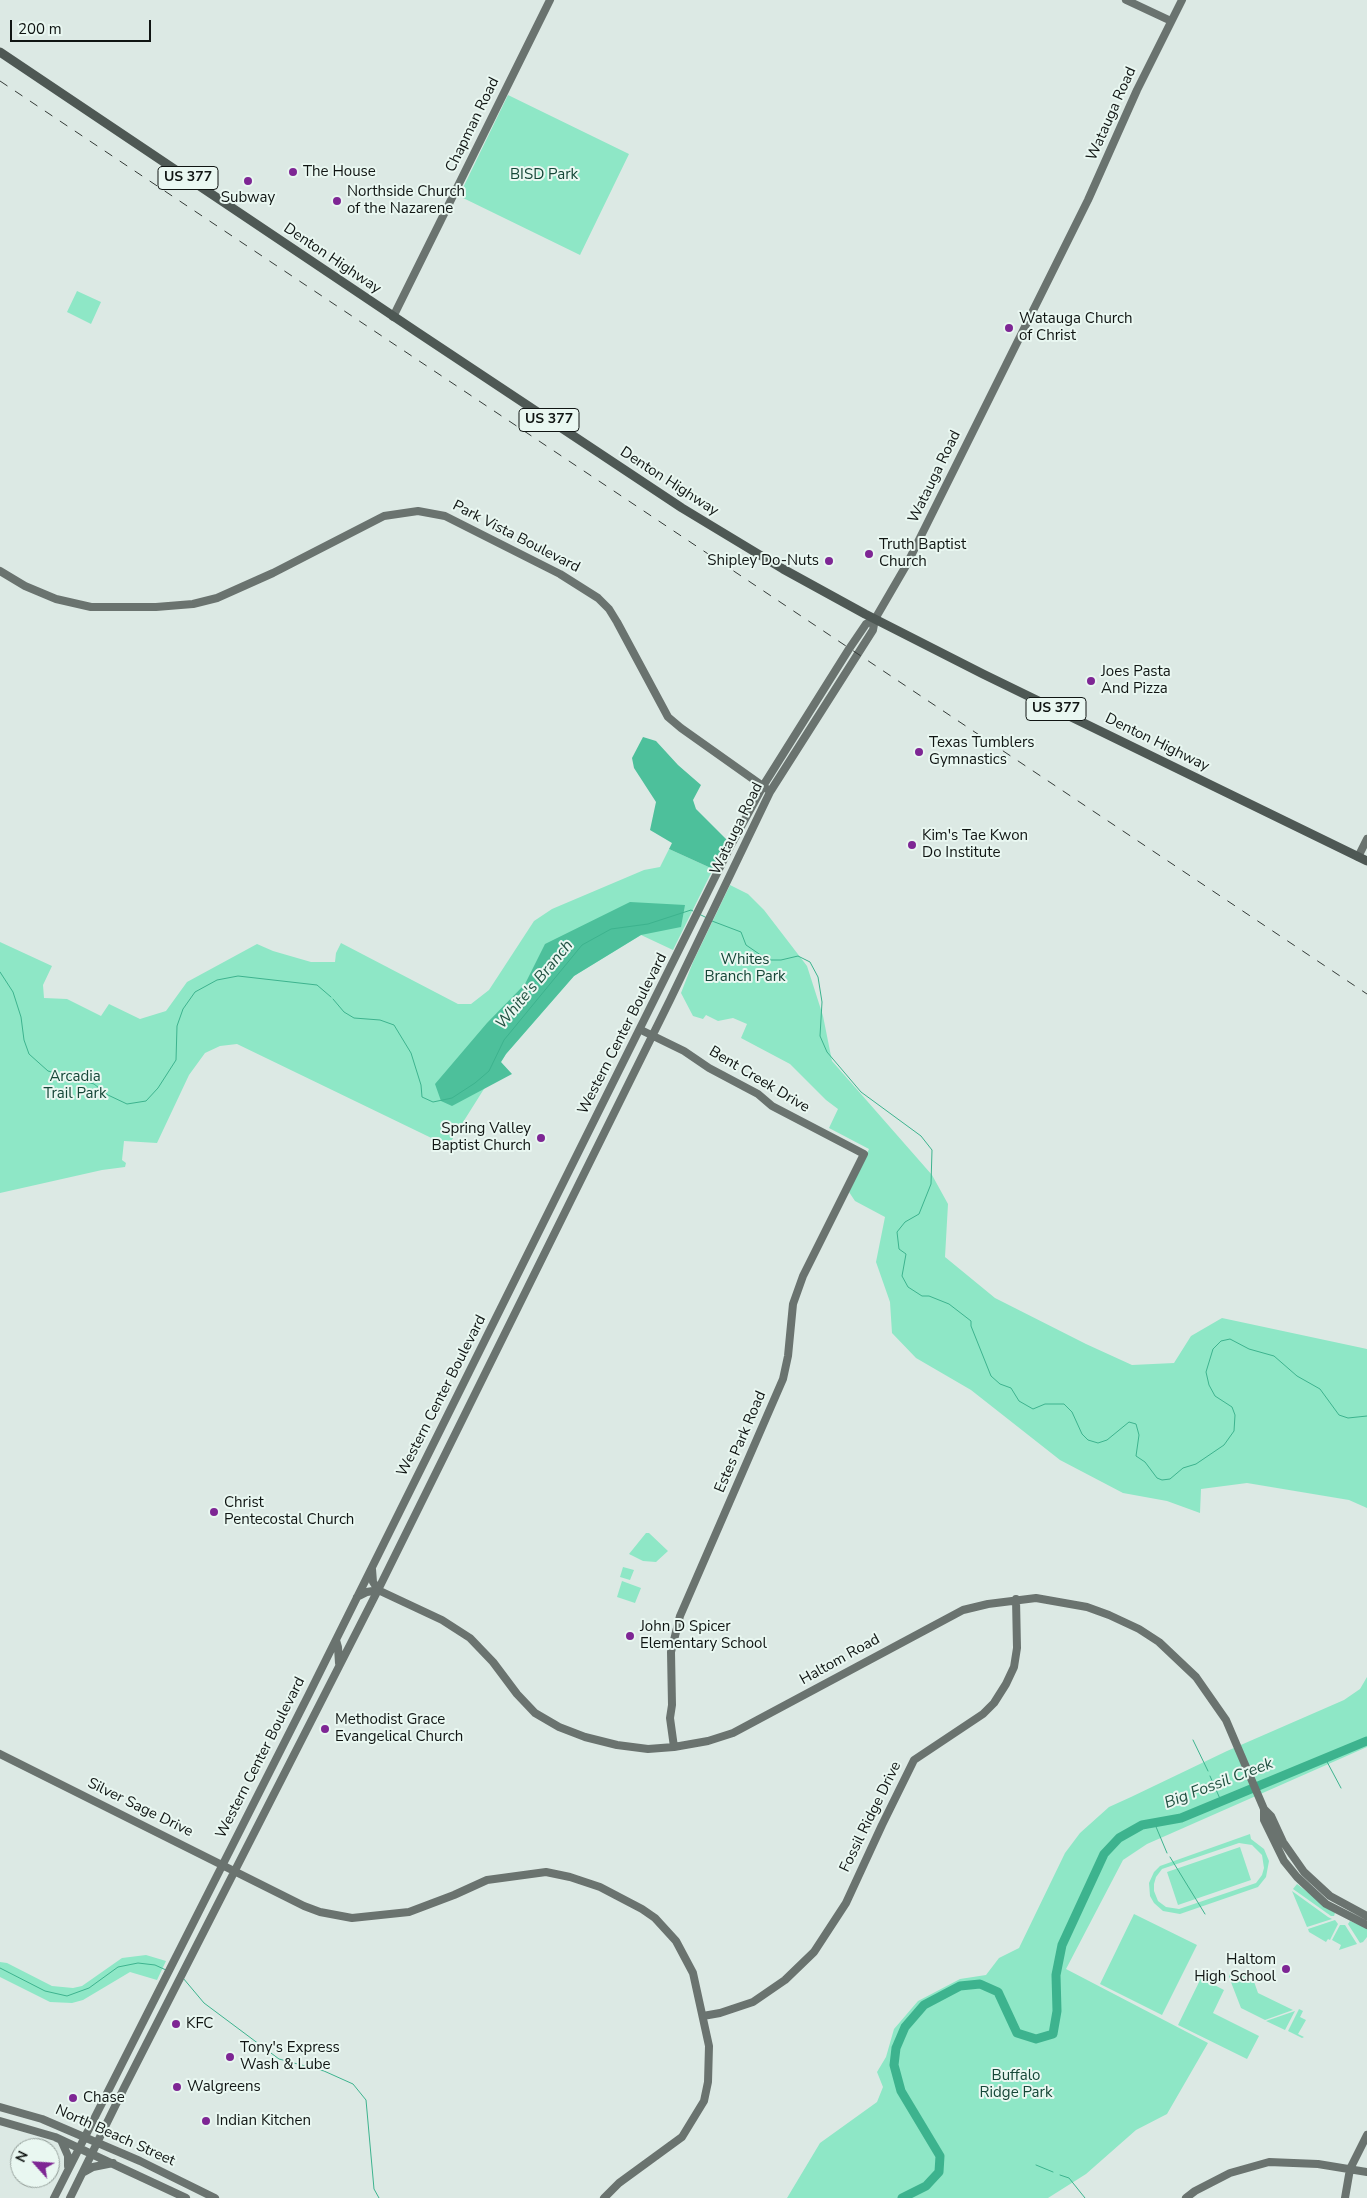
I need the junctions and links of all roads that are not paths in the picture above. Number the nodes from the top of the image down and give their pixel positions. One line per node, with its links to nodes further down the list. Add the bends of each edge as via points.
1 (550, 0): 6 (main road, Chapman Road)
2 (1126, 0): 4 (main road)
3 (1182, 0): 4 (main road, Watauga Road)
4 (1171, 21): 8 (main road, Watauga Road, via 1073,231 907,564)
5 (0, 52): 6 (main road, Denton Highway / US 377)
6 (393, 316): 8 (main road, Denton Highway / US 377, via 694,515)
7 (0, 571): 9 (main road, Park Vista Boulevard, via 56,599 91,606 192,604 217,598 273,573 384,516 418,511 445,516 560,574 598,598 617,622 668,716)
8 (875, 620): 9 (main road, Western Center Boulevard, via 866,624 849,649); 10 (main road, Watauga Road, via 858,656); 12 (main road, Denton Highway / US 377)
9 (763, 786): 10 (main road, Park Vista Boulevard); 13 (main road, Western Center Boulevard)
10 (770, 792): 14 (main road, Watauga Road)
11 (1367, 839): 12 (main road)
12 (1363, 859)
13 (658, 994): 14 (main road); 15 (main road, Western Center Boulevard)
14 (670, 1000): 16 (main road, Watauga Road)
15 (641, 1030): 16 (main road, Bent Creek Drive); 18 (main road, Western Center Boulevard)
16 (652, 1035): 17 (main road, Bent Creek Drive, via 758,1094 772,1106); 19 (main road, Western Center Boulevard)
17 (864, 1154): 25 (main road, Estes Park Road, via 803,1276 793,1304 783,1379 680,1616 671,1652 670,1718)
18 (372, 1567): 19 (main road, via 373,1582); 20 (main road, Western Center Boulevard)
19 (378, 1590): 20 (main road); 22 (main road, Western Center Boulevard); 25 (main road, Haltom Road, via 464,1634 493,1662 526,1704 558,1727 617,1745 654,1749)
20 (357, 1598): 23 (main road, Western Center Boulevard)
21 (1016, 1599): 25 (main road, Haltom Road, via 963,1610 733,1733); 29 (main road, Haltom Road, via 1036,1598 1087,1607 1124,1622 1159,1642 1196,1677 1226,1720 1264,1809 1264,1820 1276,1847); 32 (main road, Fossil Ridge Drive, via 1017,1648 1014,1668 1006,1684 983,1714 914,1760 846,1903 814,1952 785,1980 753,2002)
22 (355, 1634): 23 (main road, via 346,1640); 24 (main road, Western Center Boulevard)
23 (336, 1640): 24 (main road); 27 (main road, Western Center Boulevard)
24 (339, 1665): 28 (main road, Western Center Boulevard)
25 (674, 1747)
26 (0, 1754): 27 (main road, Silver Sage Drive)
27 (223, 1864): 28 (main road, Silver Sage Drive); 33 (main road, Western Center Boulevard)
28 (236, 1871): 32 (main road, Silver Sage Drive, via 304,1906 352,1918 419,1909 487,1880 546,1872 570,1877 630,1901 655,1918 676,1941 693,1973); 34 (main road, Western Center Boulevard)
29 (1300, 1872): 30 (main road, Haltom Road, via 1330,1896); 31 (main road, Haltom Road, via 1326,1904)
30 (1367, 1916)
31 (1367, 1925)
32 (703, 2016): 53 (main road, Silver Sage Drive, via 710,2060 704,2101 695,2119 674,2145)
33 (131, 2046): 34 (main road); 38 (main road, Western Center Boulevard)
34 (144, 2052): 40 (main road, Western Center Boulevard)
35 (0, 2107): 38 (main road, North Beach Street, via 34,2115)
36 (0, 2121): 39 (main road, North Beach Street)
37 (1367, 2134): 44 (main road)
38 (84, 2137): 40 (main road, North Beach Street); 41 (main road, Western Center Boulevard)
39 (62, 2140): 41 (main road, North Beach Street); 45 (main road, via 68,2156)
40 (98, 2143): 42 (main road, Western Center Boulevard); 48 (main road, North Beach Street)
41 (79, 2148): 42 (main road, North Beach Street); 45 (main road, Western Center Boulevard)
42 (93, 2154): 43 (main road, North Beach Street); 46 (main road, Western Center Boulevard)
43 (113, 2163): 46 (main road); 51 (main road, North Beach Street)
44 (1350, 2169): 47 (main road); 54 (main road, via 1269,2162 1230,2173); 55 (main road)
45 (67, 2171): 49 (main road, Western Center Boulevard)
46 (84, 2172): 50 (main road, Western Center Boulevard)
47 (1367, 2172)
48 (189, 2185): 51 (main road); 52 (main road, North Beach Street)
49 (54, 2198)
50 (70, 2198)
51 (185, 2198)
52 (215, 2198)
53 (604, 2198)
54 (1186, 2198)
55 (1345, 2198)

